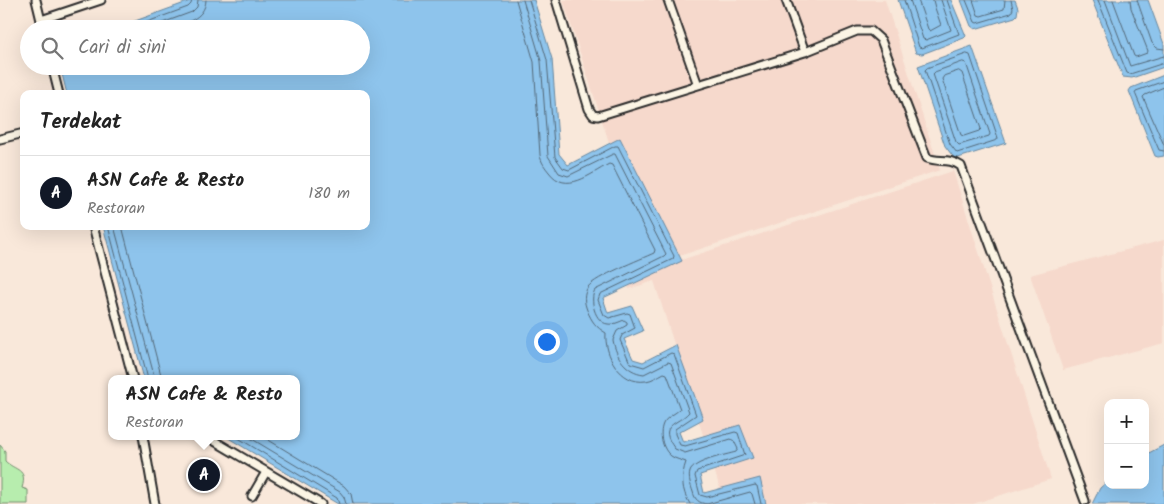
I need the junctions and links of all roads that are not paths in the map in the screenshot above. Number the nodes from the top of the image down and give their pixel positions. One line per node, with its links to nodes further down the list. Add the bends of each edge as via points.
1 (36, 0): 6 (lane)
2 (101, 0): 6 (lane)
3 (556, 0): 9 (lane, via 593,115 603,115)
4 (668, 0): 9 (lane)
5 (786, 0): 7 (lane)
6 (41, 20)
7 (805, 52): 9 (lane); 19 (lane, via 857,31 871,31 881,40 926,158 949,160 961,166)
8 (54, 75): 10 (lane)
9 (698, 84)
10 (58, 90)
11 (20, 134): 12 (lane)
12 (0, 139)
13 (94, 230): 14 (lane)
14 (133, 375)
15 (144, 440): 20 (lane)
16 (213, 440): 17 (lane)
17 (266, 472): 18 (lane); 21 (lane)
18 (252, 496)
19 (1085, 501)
20 (155, 504)
21 (322, 504)

